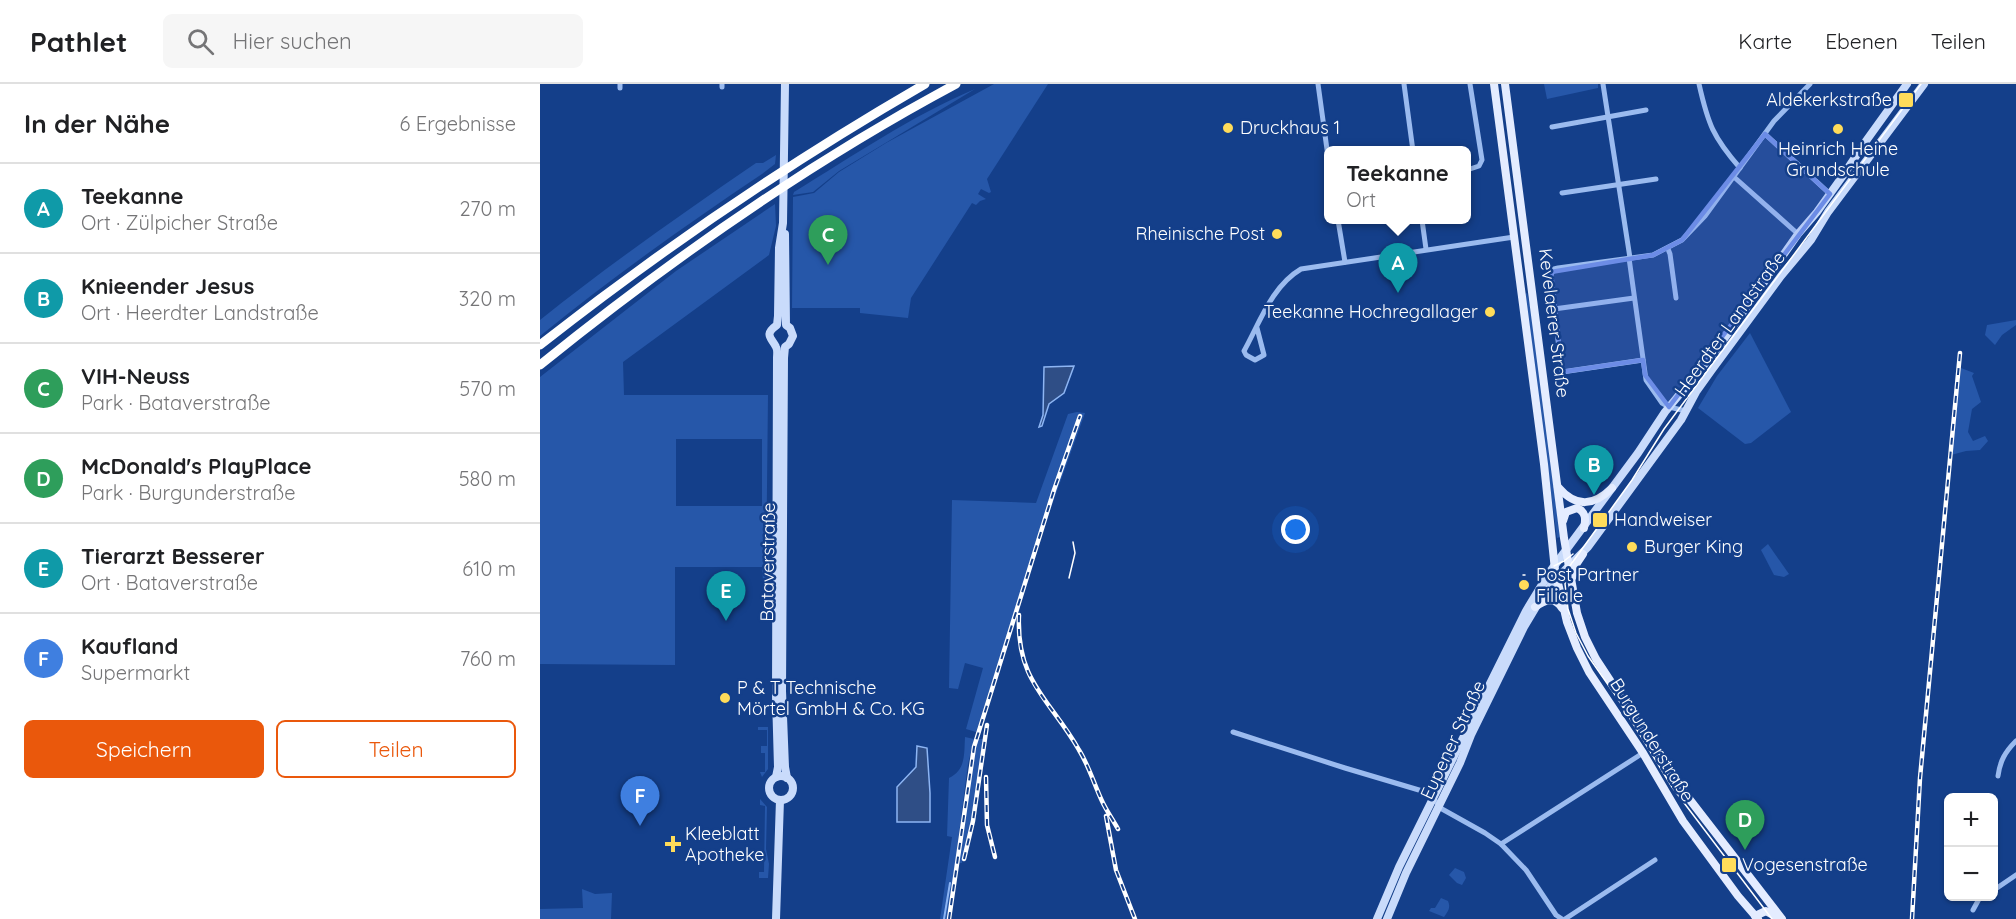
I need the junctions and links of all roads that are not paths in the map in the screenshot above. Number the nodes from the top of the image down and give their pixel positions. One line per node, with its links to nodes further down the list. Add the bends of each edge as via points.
1 (785, 84): 26 (main road, Bataverstraße)
2 (925, 84): 41 (highway, via 793,164 654,258)
3 (956, 84): 26 (highway, via 794,180)
4 (1317, 84): 18 (street)
5 (1404, 84): 19 (street)
6 (1470, 84): 21 (street, via 1482,160)
7 (1494, 84): 31 (main road, Kevelaerer Straße)
8 (1505, 84): 47 (main road, Kevelaerer Straße)
9 (1603, 84): 15 (street)
10 (1699, 84): 20 (street, via 1712,132)
11 (1810, 84): 17 (street)
12 (1907, 84): 27 (main road, Heerdter Landstraße)
13 (1924, 84): 46 (main road, Heerdter Landstraße, via 1711,371)
14 (1646, 110): 15 (street)
15 (1609, 117): 16 (street); 24 (street)
16 (1552, 127)
17 (1765, 134): 20 (street); 27 (street)
18 (1326, 146)
19 (1412, 146)
20 (1740, 168): 22 (street)
21 (1471, 169)
22 (1734, 177): 30 (street, Heerdter Landstraße); 33 (street, via 1695,227)
23 (1656, 179): 24 (street)
24 (1619, 184): 25 (street); 34 (street)
25 (1562, 193)
26 (779, 194): 39 (main road, Bataverstraße, via 783,223 779,248); 44 (highway, via 664,270)
27 (1830, 194): 30 (main road, Heerdter Landstraße)
28 (1339, 224): 35 (street)
29 (1423, 224): 32 (street)
30 (1798, 234): 45 (main road, Heerdter Landstraße, via 1717,349)
31 (1515, 237): 32 (street); 53 (main road, Kevelaerer Straße)
32 (1426, 249): 35 (street)
33 (1668, 249): 34 (street); 37 (street)
34 (1629, 258): 36 (street); 38 (street, via 1554,269 1550,276)
35 (1345, 262): 40 (street, via 1301,269 1293,274 1276,291)
36 (1634, 298): 38 (street); 43 (street)
37 (1677, 298)
38 (1554, 309): 43 (street, via 1562,372)
39 (781, 325): 42 (main road, Bataverstraße, via 770,331 771,340); 42 (main road, Bataverstraße, via 790,328 793,336 789,344)
40 (1257, 328): 40 (street, via 1244,351 1255,360 1264,355)
41 (540, 345)
42 (781, 346): 63 (main road, Bataverstraße); 64 (main road, Bataverstraße, via 782,691)
43 (1643, 360): 45 (street, via 1647,383)
44 (540, 365)
45 (1669, 407): 46 (street); 48 (main road, Heerdter Landstraße)
46 (1686, 411): 52 (main road, Heerdter Landstraße)
47 (1558, 487): 48 (main road, via 1571,499 1583,502 1597,501); 49 (main road, Kevelaerer Straße)
48 (1612, 488): 50 (main road, Heerdter Landstraße)
49 (1562, 521): 50 (main road, via 1566,512 1577,508 1584,512); 51 (main road, Kevelaerer Straße)
50 (1584, 528): 51 (main road, Heerdter Landstraße)
51 (1567, 551): 53 (main road, Heerdter Landstraße); 54 (main road, Kevelaerer Straße)
52 (1583, 554): 54 (main road, Heerdter Landstraße); 56 (main road)
53 (1554, 566): 55 (main road, Burgunderstraße); 65 (main road, Eupener Straße, via 1526,611)
54 (1569, 567): 55 (main road, Heerdter Landstraße); 56 (main road, Burgunderstraße)
55 (1557, 578): 57 (main road, Eupener Straße); 58 (main road, Burgunderstraße)
56 (1571, 581): 72 (main road, Burgunderstraße, via 1580,626 1596,659 1680,787)
57 (1535, 607): 58 (main road, via 1550,600); 67 (main road, Eupener Straße)
58 (1564, 610): 61 (main road, Burgunderstraße, via 1583,661)
59 (1233, 732): 65 (street, Eupener Straße, via 1421,789)
60 (2016, 741): 62 (street, via 2000,762)
61 (1643, 753): 68 (street); 75 (main road, Burgunderstraße, via 1683,821)
62 (1998, 776)
63 (776, 777): 64 (main road); 66 (main road, Bataverstraße, via 769,788 772,796)
64 (787, 778): 66 (main road, Bataverstraße, via 792,792)
65 (1433, 797): 67 (street); 77 (main road, Eupener Straße)
66 (780, 800): 76 (main road, Bataverstraße)
67 (1439, 805): 68 (street); 78 (main road, Eupener Straße)
68 (1502, 844): 79 (street, via 1526,870 1556,915)
69 (1655, 860): 79 (street)
70 (2016, 875): 71 (street)
71 (1998, 887)
72 (1761, 891): 75 (main road); 81 (main road, Burgunderstraße)
73 (1978, 901): 74 (street)
74 (1973, 910)
75 (1755, 918): 80 (main road, via 1766,911)
76 (776, 919)
77 (1377, 919)
78 (1387, 919)
79 (1564, 919)
80 (1777, 919)
81 (1782, 919)

